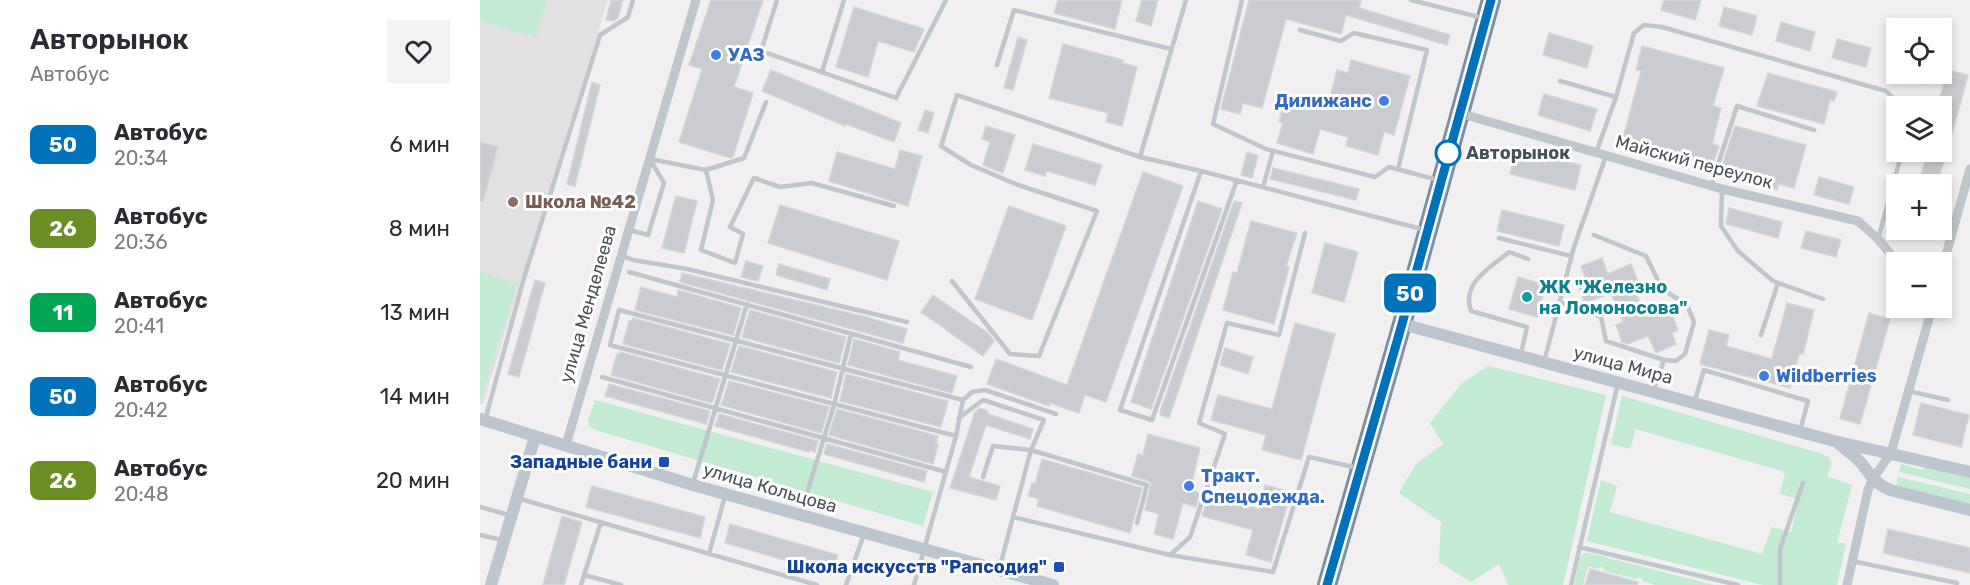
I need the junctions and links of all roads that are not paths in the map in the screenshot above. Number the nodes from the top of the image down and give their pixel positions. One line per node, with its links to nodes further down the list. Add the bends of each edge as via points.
1 (633, 0): 76 (lane, via 628,17 600,34)
2 (696, 0): 24 (street, улица Менделеева)
3 (777, 0): 14 (lane, via 761,51)
4 (844, 0): 14 (lane)
5 (946, 0): 14 (lane, via 896,98)
6 (1186, 0): 12 (lane)
7 (1242, 0): 21 (lane, via 1213,124)
8 (1411, 0): 10 (lane)
9 (1491, 0): 10 (highway)
10 (1486, 19): 19 (highway)
11 (1300, 30): 26 (lane, via 1341,41 1354,33 1427,50)
12 (1172, 49): 13 (lane, via 1014,10); 23 (lane)
13 (998, 65)
14 (822, 72)
15 (1560, 81): 17 (lane)
16 (1891, 96): 17 (lane, via 1886,91 1644,25 1634,33)
17 (1616, 97): 22 (lane)
18 (766, 102): 28 (lane, via 744,158)
19 (1459, 113): 22 (street, Майский переулок); 31 (highway)
20 (1814, 130): 32 (lane, via 1737,105)
21 (1273, 151): 26 (lane, via 1375,177 1389,167); 33 (lane)
22 (1601, 154): 32 (street, Майский переулок); 45 (lane)
23 (1140, 157): 29 (lane); 48 (lane, via 957,95 941,146 971,165 1018,185 1097,211 1039,356 1010,354)
24 (650, 159): 28 (lane); 36 (street, улица Менделеева); 36 (lane, via 664,183 648,235)
25 (1899, 162): 41 (lane)
26 (1398, 169): 31 (lane)
27 (1970, 169): 43 (street)
28 (706, 170): 35 (lane, via 713,200 701,250 735,263 743,234 730,227 754,178 780,187 812,183)
29 (1201, 171): 30 (lane); 30 (lane, via 1120,410 1152,420)
30 (1237, 180): 33 (lane)
31 (1441, 180): 37 (highway)
32 (1711, 186): 34 (street, Майский переулок)
33 (1263, 187): 37 (lane)
34 (1722, 189): 41 (street, Майский переулок, via 1858,221); 49 (lane, via 1721,226 1738,251)
35 (894, 206)
36 (627, 230): 44 (street, улица Менделеева)
37 (1427, 231): 55 (highway)
38 (1305, 233): 107 (lane, via 1278,335 1227,324 1199,423 1226,434 1190,537)
39 (1594, 235): 60 (lane, via 1646,256 1662,289 1687,305 1694,322 1685,354 1676,361)
40 (1499, 238): 45 (lane)
41 (1878, 238): 42 (street, Майский переулок)
42 (1889, 252)
43 (1947, 252)
44 (620, 255): 54 (lane); 82 (street, улица Менделеева)
45 (1571, 256): 51 (lane)
46 (1528, 259): 59 (lane, via 1509,252 1474,281 1467,301 1471,311 1527,327)
47 (629, 272): 52 (lane)
48 (952, 281)
49 (1778, 283): 50 (lane); 57 (lane)
50 (1823, 299)
51 (1559, 302): 60 (lane, via 1601,317 1606,341); 61 (lane)
52 (747, 304): 56 (lane); 58 (lane)
53 (1929, 318): 67 (street)
54 (907, 322)
55 (1402, 324): 59 (street, улица Мира); 85 (highway)
56 (851, 333): 62 (lane); 63 (lane)
57 (1761, 335)
58 (736, 340): 63 (lane); 64 (lane); 64 (lane, via 619,310 610,345)
59 (1520, 356): 61 (street, улица Мира)
60 (1664, 360): 68 (lane)
61 (1544, 362): 66 (street, улица Мира)
62 (971, 367)
63 (843, 368): 69 (lane); 72 (lane)
64 (726, 376): 72 (lane); 73 (lane)
65 (602, 377): 73 (lane)
66 (1618, 382): 68 (street, улица Мира); 104 (lane)
67 (1908, 391): 70 (lane); 84 (street)
68 (1653, 392): 71 (street, улица Мира)
69 (963, 400): 74 (lane, via 972,392 985,390); 75 (lane)
70 (1948, 400)
71 (1694, 403): 77 (street, улица Мира); 77 (lane, via 1704,370 1808,401)
72 (834, 405): 78 (lane); 80 (lane)
73 (716, 410): 80 (lane); 91 (lane)
74 (1056, 414)
75 (960, 418): 78 (lane); 83 (lane, via 983,400 1044,420)
76 (482, 420): 79 (street, улица Кольцова)
77 (1800, 431): 81 (street, улица Мира)
78 (956, 436): 86 (lane)
79 (535, 437): 82 (street, улица Кольцова); 93 (street)
80 (824, 440): 86 (lane); 96 (lane)
81 (1834, 441): 84 (street, улица Мира); 89 (street, улица Мира, via 1851,453)
82 (566, 446): 91 (street, улица Кольцова)
83 (1031, 450): 88 (lane, via 993,446); 98 (lane); 100 (lane, via 1147,485)
84 (1891, 453): 87 (street, улица Мира); 89 (street)
85 (1360, 468): 107 (lane, via 1309,457 1274,572); 120 (highway)
86 (946, 472): 105 (lane)
87 (1970, 472)
88 (983, 477)
89 (1872, 480): 95 (street, улица Мира, via 1890,490); 108 (street)
90 (1803, 483): 123 (lane, via 1780,549)
91 (693, 484): 92 (street, улица Кольцова)
92 (726, 494): 96 (street, улица Кольцова); 106 (lane)
93 (517, 498): 97 (street); 99 (lane)
94 (480, 507): 97 (lane)
95 (1970, 510)
96 (801, 515): 101 (street, улица Кольцова)
97 (512, 516): 103 (street)
98 (1013, 517): 107 (lane); 109 (lane)
99 (601, 522): 106 (lane); 110 (lane)
100 (1137, 523)
101 (864, 533): 105 (street, улица Кольцова); 117 (lane)
102 (480, 535): 103 (lane)
103 (504, 540): 113 (street)
104 (1579, 547): 121 (lane); 122 (lane)
105 (925, 550): 109 (street, улица Кольцова); 118 (lane)
106 (709, 554): 116 (lane)
107 (1170, 555)
108 (1852, 561): 112 (lane); 124 (street)
109 (999, 570): 111 (street, улица Кольцова)
110 (584, 574): 114 (lane); 115 (lane)
111 (1022, 581): 119 (street, улица Кольцова)
112 (1957, 583)
113 (491, 585)
114 (581, 585)
115 (621, 585)
116 (817, 585)
117 (846, 585)
118 (914, 585)
119 (1053, 585)
120 (1327, 585)
121 (1571, 585)
122 (1738, 585)
123 (1780, 585)
124 (1846, 585)

